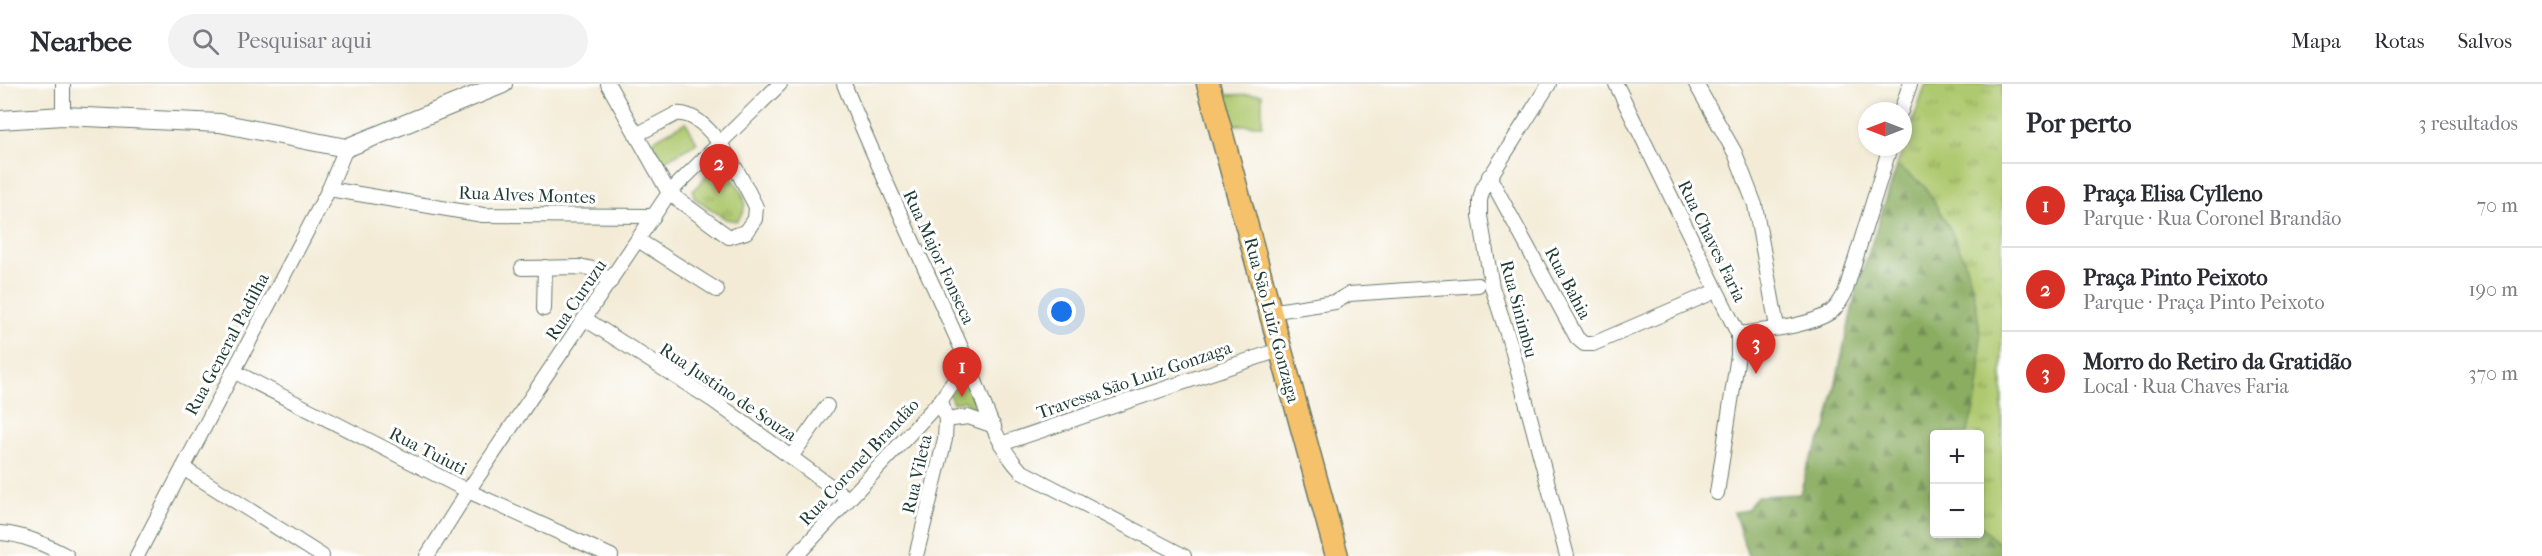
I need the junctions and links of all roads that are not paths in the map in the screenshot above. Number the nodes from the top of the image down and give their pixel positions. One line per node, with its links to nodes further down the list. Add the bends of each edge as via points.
1 (63, 84): 12 (street)
2 (503, 84): 16 (street)
3 (608, 84): 14 (street)
4 (780, 84): 15 (street, Rua Curuzu)
5 (844, 84): 35 (street, Rua Major Fonseca)
6 (1208, 84): 30 (main road, Rua São Luiz Gonzaga)
7 (1549, 84): 18 (street, Rua Sinimbu)
8 (1616, 84): 28 (street, Rua Chaves Faria)
9 (1696, 84): 32 (street, via 1735,153 1755,205)
10 (1910, 84): 11 (street)
11 (1905, 102)
12 (63, 116): 13 (street); 16 (street, via 220,123)
13 (0, 120)
14 (636, 135): 15 (street, via 683,114 696,118); 20 (street)
15 (721, 144): 20 (street, Rua Curuzu); 20 (street, via 756,207 755,219 746,232 729,237)
16 (346, 148): 19 (street, Rua General Padilha)
17 (1887, 156): 32 (street, via 1839,305 1830,313 1800,324)
18 (1489, 176): 28 (street, Rua Bahia, via 1577,338 1584,344 1593,344); 57 (street, Rua Sinimbu, via 1480,200 1480,216 1492,287)
19 (329, 189): 21 (street, Rua Alves Montes, via 483,215); 36 (street, Rua General Padilha)
20 (669, 193): 21 (street, Rua Curuzu)
21 (654, 216): 22 (street, Rua Curuzu)
22 (638, 240): 25 (street, Rua Curuzu); 27 (street)
23 (545, 267): 24 (street); 25 (street, via 584,267); 29 (street)
24 (522, 268)
25 (611, 280): 31 (street, Rua Curuzu)
26 (1478, 285): 30 (street, via 1349,294 1335,302)
27 (717, 290)
28 (1716, 291): 33 (street, Rua Chaves Faria)
29 (544, 309)
30 (1269, 312): 34 (main road, Rua São Luiz Gonzaga)
31 (585, 319): 42 (street, Rua Justino de Souza); 44 (street, Rua Curuzu)
32 (1777, 327): 33 (street)
33 (1738, 334): 45 (street, Rua Chaves Faria)
34 (1279, 351): 41 (street, Travessa São Luiz Gonzaga); 56 (main road, Rua São Luiz Gonzaga)
35 (967, 362): 37 (street, Rua Coronel Brandão); 40 (street, Rua Major Fonseca)
36 (233, 371): 43 (street, Rua General Padilha); 44 (street, Rua Tuiuti)
37 (942, 400): 39 (street, Rua Vileta); 46 (street, Rua Coronel Brandão)
38 (827, 406): 42 (street)
39 (946, 420): 40 (street, via 968,417); 54 (street, Rua Vileta, via 945,439)
40 (994, 426): 41 (street, Rua Major Fonseca)
41 (1001, 444): 55 (street, Rua Major Fonseca, via 1021,471)
42 (791, 457): 46 (street, Rua Justino de Souza)
43 (183, 468): 49 (street, Rua General Padilha); 50 (street)
44 (468, 491): 51 (street, Rua Curuzu); 52 (street, Rua Tuiuti)
45 (1717, 493)
46 (848, 499): 53 (street, Rua Coronel Brandão)
47 (0, 533): 48 (street, via 45,545)
48 (67, 556)
49 (137, 556)
50 (322, 556)
51 (427, 556)
52 (611, 556)
53 (796, 556)
54 (916, 556)
55 (1184, 556)
56 (1337, 556)
57 (1567, 556)

